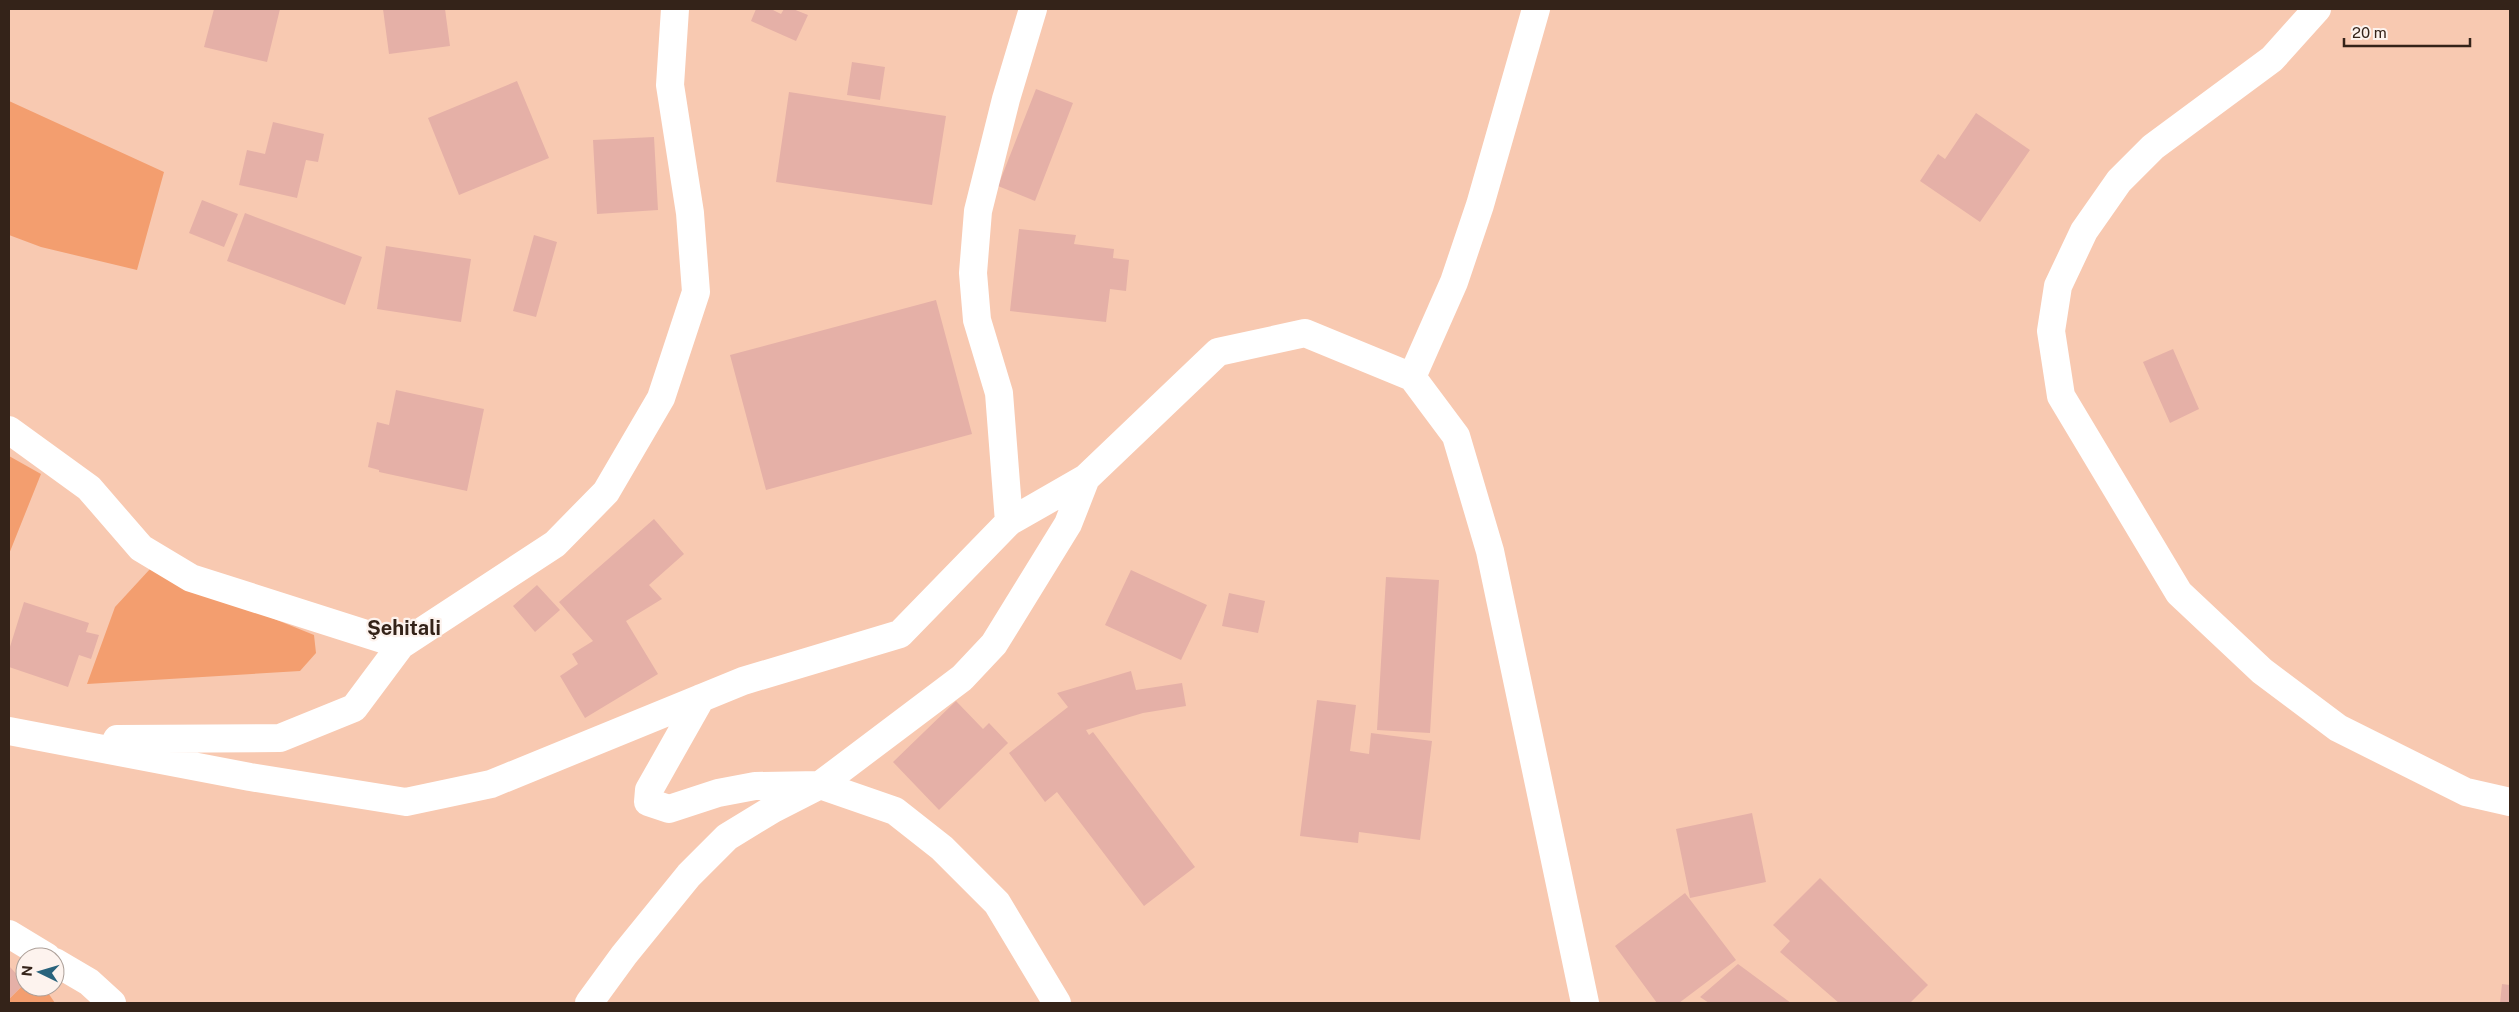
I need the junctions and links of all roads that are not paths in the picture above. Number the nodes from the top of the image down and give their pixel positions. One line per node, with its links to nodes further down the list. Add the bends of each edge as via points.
1 (675, 9): 9 (street, via 670,85 690,213 696,292 661,398 606,492 555,544)
2 (1032, 9): 8 (street, via 978,211 973,272 977,320 999,393)
3 (1536, 9): 5 (street, via 1480,205 1454,282)
4 (2317, 9): 14 (street, via 2272,59 2152,146 2119,182 2084,231 2058,286 2051,331 2061,396 2179,593 2262,671 2338,728 2466,792)
5 (1412, 377): 7 (street, via 1305,334 1218,352); 21 (street, via 1456,436 1490,551)
6 (9, 430): 9 (street, via 88,488 141,548 191,578)
7 (1086, 478): 8 (street); 13 (street, via 1068,524 994,644 962,678)
8 (1009, 522): 10 (street, via 900,634 743,681)
9 (401, 645): 12 (street, via 354,708 280,738)
10 (700, 698): 12 (street, via 491,784 406,802); 13 (street, via 649,790 648,802 669,809 755,786)
11 (9, 731): 12 (street)
12 (53, 740)
13 (820, 785): 19 (street, via 727,837 689,875); 20 (street, via 894,810 942,848 997,903)
14 (2510, 802)
15 (9, 934): 16 (street)
16 (30, 947)
17 (65, 968): 18 (street, via 89,982)
18 (112, 1003)
19 (589, 1003)
20 (1057, 1003)
21 (1585, 1003)

